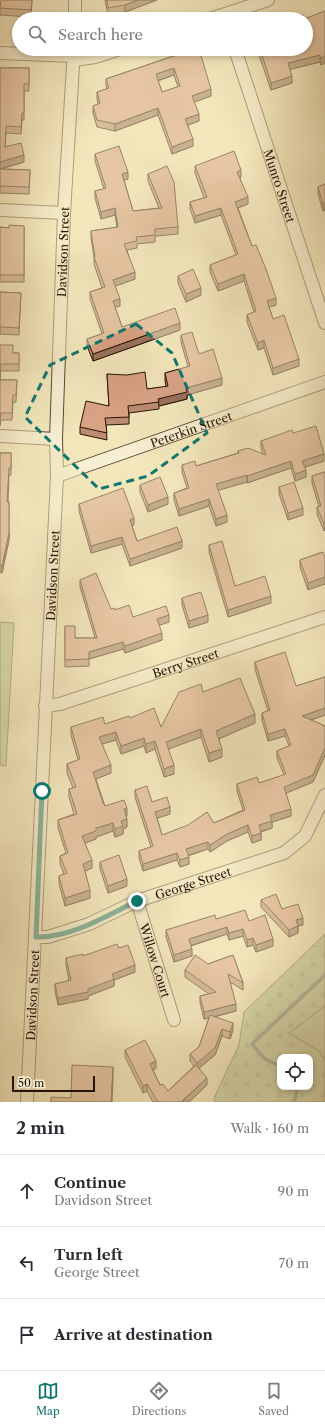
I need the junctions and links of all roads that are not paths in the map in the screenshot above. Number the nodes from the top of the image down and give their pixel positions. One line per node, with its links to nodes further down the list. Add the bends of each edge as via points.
1 (76, 0): 3 (street)
2 (268, 0): 4 (street)
3 (75, 12)
4 (237, 12)
5 (0, 53): 6 (street)
6 (12, 53)
7 (74, 56): 12 (street, Davidson Street)
8 (84, 56): 9 (street)
9 (98, 56)
10 (237, 56): 13 (street, Munro Street)
11 (0, 210): 12 (street)
12 (64, 213): 16 (street, Davidson Street)
13 (325, 323)
14 (325, 382): 17 (street, Peterkin Street)
15 (0, 436): 16 (street)
16 (56, 439): 17 (street, Davidson Street)
17 (57, 476): 19 (street, Davidson Street)
18 (325, 617): 19 (street, Berry Street, via 60,704)
19 (45, 706): 22 (street, Davidson Street)
20 (325, 795): 21 (street, George Street, via 305,836 284,853)
21 (137, 901): 22 (street, George Street, via 89,924 48,937); 23 (street, Willow Court)
22 (36, 937): 24 (street, Davidson Street)
23 (174, 1020)
24 (27, 1102)

